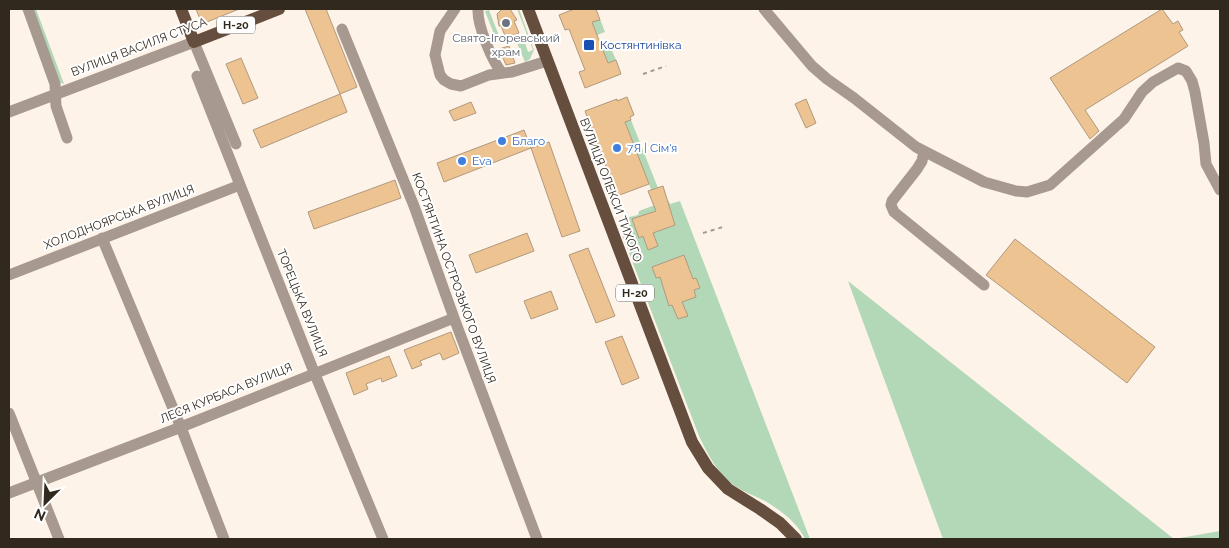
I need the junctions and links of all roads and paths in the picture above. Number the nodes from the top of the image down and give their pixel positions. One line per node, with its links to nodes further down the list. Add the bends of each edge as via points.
1 (28, 9): 16 (street)
2 (181, 9): 10 (main road)
3 (279, 9): 10 (main road, ВУЛИЦЯ ВАСИЛЯ СТУСА / Н-20)
4 (455, 9): 13 (street, via 440,31 436,44 440,75 451,84 461,86 489,75)
5 (468, 9): 8 (street)
6 (528, 9): 11 (main road, ВУЛИЦЯ ОЛЕКСИ ТИХОГО / Н-20)
7 (764, 9): 20 (street, via 812,66)
8 (478, 13): 13 (street, via 496,66)
9 (342, 29): 28 (street, КОСТЯНТИНА ОСТРОЗЬКОГО ВУЛИЦЯ, via 414,206)
10 (194, 42): 16 (street, ВУЛИЦЯ ВАСИЛЯ СТУСА); 19 (street)
11 (547, 61): 13 (street); 38 (main road, ВУЛИЦЯ ОЛЕКСИ ТИХОГО / Н-20, via 692,442 708,468 728,489 771,516)
12 (666, 66): 14 (path)
13 (502, 74)
14 (643, 74)
15 (197, 76): 21 (street, ТОРЕЦЬКА ВУЛИЦЯ)
16 (56, 94): 17 (street, ВУЛИЦЯ ВАСИЛЯ СТУСА); 18 (street, via 56,106)
17 (9, 112)
18 (67, 138)
19 (236, 144)
20 (924, 151): 22 (street, via 984,182 1016,191 1038,189 1050,185 1124,119 1153,82 1178,68 1186,71 1192,81 1206,164); 27 (street, via 922,162 892,201 894,212)
21 (240, 185): 25 (street, ХОЛОДНОЯРСЬКА ВУЛИЦЯ); 29 (street, ТОРЕЦЬКА ВУЛИЦЯ)
22 (1220, 190)
23 (726, 226): 24 (path)
24 (703, 234)
25 (102, 238): 26 (street, ХОЛОДНОЯРСЬКА ВУЛИЦЯ); 31 (street)
26 (9, 275)
27 (984, 284)
28 (454, 318): 29 (street, ЛЕСЯ КУРБАСА ВУЛИЦЯ); 37 (street, КОСТЯНТИНА ОСТРОЗЬКОГО ВУЛИЦЯ)
29 (314, 372): 31 (street, ЛЕСЯ КУРБАСА ВУЛИЦЯ); 36 (street, ТОРЕЦЬКА ВУЛИЦЯ)
30 (9, 412): 32 (street)
31 (180, 427): 32 (street, ЛЕСЯ КУРБАСА ВУЛИЦЯ); 35 (street)
32 (36, 482): 33 (street, ЛЕСЯ КУРБАСА ВУЛИЦЯ); 34 (street)
33 (9, 493)
34 (59, 539)
35 (224, 539)
36 (383, 539)
37 (537, 539)
38 (796, 539)

